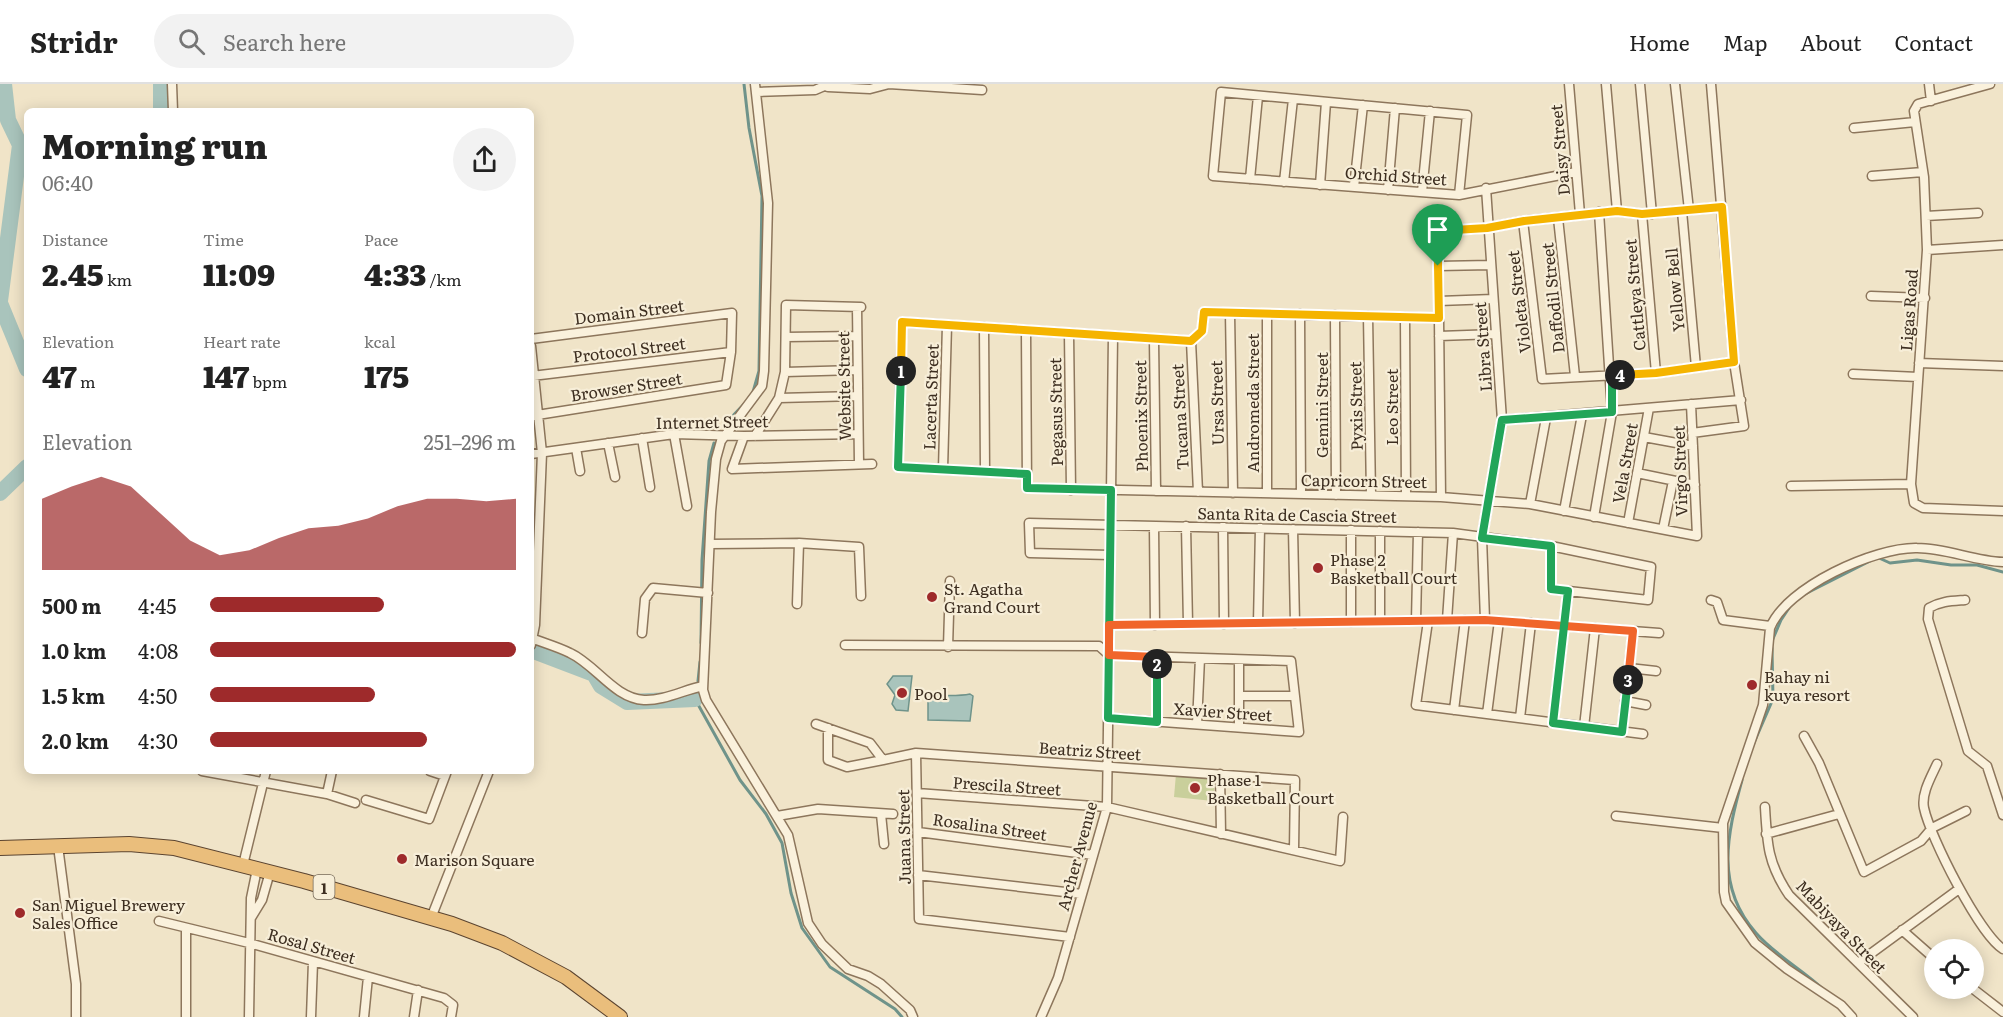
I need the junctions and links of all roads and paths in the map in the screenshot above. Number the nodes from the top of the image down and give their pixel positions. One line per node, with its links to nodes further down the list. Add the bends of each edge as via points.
1 (172, 84): 18 (street)
2 (1569, 84): 23 (street, Daisy Street)
3 (1606, 84): 35 (street)
4 (1640, 84): 38 (street)
5 (1675, 84): 36 (street, Yellow Bell)
6 (1711, 84): 34 (street)
7 (1929, 84): 15 (street)
8 (1990, 84): 10 (street)
9 (829, 85): 11 (street, via 815,90); 12 (street)
10 (1971, 87): 15 (street)
11 (757, 88): 99 (street, via 768,203 764,371 762,386)
12 (982, 90)
13 (1258, 96): 14 (street); 26 (street); 26 (street, Orchid Street, via 1221,92 1213,176)
14 (1293, 99): 16 (street); 27 (street)
15 (1931, 100): 21 (street, via 1918,104 1914,111)
16 (1326, 102): 17 (street); 28 (street)
17 (1363, 105): 19 (street); 29 (street)
18 (173, 108)
19 (1395, 108): 20 (street); 31 (street)
20 (1430, 111): 32 (street); 33 (street, via 1467,115)
21 (1916, 122): 22 (street); 24 (street, Ligas Road)
22 (1854, 128)
23 (1576, 172): 30 (street, Orchid Street); 40 (street, Daisy Street)
24 (1923, 172): 25 (street); 42 (street, Ligas Road)
25 (1872, 176)
26 (1250, 179): 27 (street, Orchid Street)
27 (1284, 182): 28 (street, Orchid Street)
28 (1320, 184): 29 (street, Orchid Street)
29 (1354, 187): 31 (street, Orchid Street)
30 (1486, 188): 33 (street, Orchid Street); 45 (street, Libra Street)
31 (1388, 190): 32 (street, Orchid Street)
32 (1422, 192): 33 (street, Orchid Street)
33 (1459, 195)
34 (1722, 207): 36 (street); 74 (street)
35 (1617, 211): 37 (street); 41 (street)
36 (1685, 211): 38 (street); 77 (street, Yellow Bell)
37 (1599, 212): 40 (street); 82 (street)
38 (1652, 213): 41 (street)
39 (1978, 213): 42 (street)
40 (1580, 214): 43 (street)
41 (1642, 214): 80 (street, Cattleya Street)
42 (1926, 216): 47 (street, Ligas Road)
43 (1558, 218): 44 (street); 84 (street, Daffodil Street)
44 (1524, 221): 45 (street); 84 (street, Violeta Street, via 1542,380)
45 (1487, 228): 48 (street, Libra Street); 49 (street, via 1438,231)
46 (2003, 245): 47 (street)
47 (1927, 250): 51 (street, Ligas Road)
48 (1491, 265): 49 (street); 52 (street, Libra Street)
49 (1438, 266): 53 (street)
50 (1871, 296): 51 (street)
51 (1925, 298): 75 (street, Ligas Road)
52 (1493, 300): 53 (street); 65 (street, Libra Street)
53 (1439, 301): 60 (street)
54 (1230, 313): 55 (street); 72 (street, via 1204,312 1202,331); 128 (street, Ursa Street)
55 (1267, 314): 56 (street); 129 (street, Andromeda Street)
56 (1300, 315): 57 (street); 130 (street)
57 (1335, 315): 58 (street); 131 (street, Gemini Street)
58 (1368, 316): 59 (street); 132 (street, Pyxis Street)
59 (1405, 317): 60 (street); 133 (street, Leo Street)
60 (1439, 318): 68 (street)
61 (947, 325): 62 (street); 111 (street, Lacerta Street); 111 (street, via 902,322 898,467)
62 (984, 327): 63 (street); 113 (street)
63 (1026, 331): 64 (street); 115 (street)
64 (1069, 334): 67 (street); 124 (street, Pegasus Street)
65 (1496, 334): 68 (street); 95 (street, Libra Street)
66 (857, 336): 69 (street); 69 (street, Website Street, via 859,307 786,305); 78 (street, Website Street)
67 (1113, 336): 71 (street); 125 (street, Archer Avenue)
68 (1439, 336): 134 (street)
69 (786, 337): 79 (street)
70 (534, 339): 73 (street, Domain Street, via 732,313)
71 (1154, 340): 72 (street); 126 (street, Phoenix Street)
72 (1191, 341): 127 (street, Tucana Street)
73 (731, 352): 83 (street, Protocol Street); 92 (street, Browser Street, via 726,385)
74 (1734, 362): 77 (street); 88 (street)
75 (1919, 363): 76 (street); 85 (street, Ligas Road)
76 (2003, 366)
77 (1696, 367): 80 (street)
78 (856, 370): 79 (street); 86 (street, Website Street)
79 (785, 372): 87 (street)
80 (1656, 373): 82 (street)
81 (1853, 374): 85 (street)
82 (1612, 375): 84 (street); 91 (street)
83 (534, 376): 92 (street)
84 (1575, 376)
85 (1918, 377): 118 (street, Ligas Road)
86 (857, 396): 87 (street); 98 (street, Website Street)
87 (779, 398): 101 (street)
88 (1741, 400): 89 (street); 96 (street, via 1744,426)
89 (1691, 404): 90 (street); 96 (street, Virgo Street)
90 (1649, 408): 91 (street); 102 (street, Vela Street)
91 (1612, 412): 93 (street); 140 (street)
92 (535, 415): 107 (street)
93 (1582, 415): 94 (street); 138 (street)
94 (1546, 418): 95 (street); 136 (street)
95 (1502, 420): 135 (street, Libra Street)
96 (1692, 433): 105 (street, Virgo Street)
97 (674, 434): 99 (street, Internet Street); 103 (street, Internet Street); 137 (street)
98 (858, 434): 101 (street, Internet Street); 109 (street, Website Street)
99 (726, 435): 100 (street, Internet Street); 157 (street, via 715,465)
100 (744, 436): 101 (street, Internet Street); 109 (street, via 732,469)
101 (755, 436)
102 (1644, 437): 105 (street); 114 (street, Vela Street)
103 (642, 438): 104 (street, Internet Street); 122 (street)
104 (608, 443): 106 (street, Internet Street); 116 (street)
105 (1693, 446): 119 (street, Virgo Street)
106 (576, 448): 107 (street, Internet Street); 112 (street)
107 (543, 453): 108 (street, Internet Street); 121 (street)
108 (534, 454)
109 (860, 464): 110 (street)
110 (872, 464)
111 (943, 469): 113 (street)
112 (580, 471)
113 (985, 471): 115 (street)
114 (1637, 473): 117 (street); 141 (street, Vela Street)
115 (1027, 474): 124 (street, Capricorn Street, via 1027,488)
116 (615, 477)
117 (1673, 481): 119 (street); 149 (street)
118 (1911, 484): 120 (street); 139 (street, via 1914,503 1923,508)
119 (1695, 485): 154 (street, Virgo Street)
120 (1791, 486)
121 (542, 487): 123 (street); 142 (street)
122 (650, 487)
123 (534, 488)
124 (1071, 489): 125 (street, Capricorn Street)
125 (1111, 490): 126 (street, Capricorn Street); 143 (street, Archer Avenue)
126 (1156, 491): 127 (street, Capricorn Street)
127 (1198, 492): 128 (street, Capricorn Street)
128 (1233, 493): 129 (street, Capricorn Street)
129 (1267, 493): 130 (street, Capricorn Street)
130 (1301, 494): 131 (street, Capricorn Street)
131 (1336, 495): 132 (street, Capricorn Street)
132 (1371, 495): 133 (street, Capricorn Street)
133 (1406, 496): 134 (street, Capricorn Street)
134 (1441, 497): 135 (street, Capricorn Street)
135 (1489, 502): 136 (street, Capricorn Street); 155 (street, Libra Street)
136 (1530, 504): 138 (street, Capricorn Street)
137 (687, 506)
138 (1564, 511): 140 (street, Capricorn Street)
139 (2003, 511)
140 (1594, 517): 141 (street, Capricorn Street)
141 (1628, 523): 149 (street, Capricorn Street)
142 (535, 525): 160 (street)
143 (1111, 525): 144 (street, Santa Rita de Cascia Street); 159 (street, Archer Avenue); 159 (street, Santa Rita de Cascia Street, via 1029,523 1030,553)
144 (1154, 526): 145 (street, Santa Rita de Cascia Street); 183 (street)
145 (1186, 526): 146 (street, Santa Rita de Cascia Street); 180 (street)
146 (1223, 527): 147 (street, Santa Rita de Cascia Street); 181 (street)
147 (1260, 528): 148 (street, Santa Rita de Cascia Street); 177 (street)
148 (1293, 529): 150 (street, Santa Rita de Cascia Street); 178 (street)
149 (1663, 529): 154 (street, Capricorn Street)
150 (1351, 530): 151 (street, Santa Rita de Cascia Street); 176 (street)
151 (1380, 531): 152 (street, Santa Rita de Cascia Street); 172 (street)
152 (1418, 532): 153 (street, Santa Rita de Cascia Street); 173 (street)
153 (1453, 533): 155 (street, Santa Rita de Cascia Street); 169 (street)
154 (1697, 536)
155 (1482, 538): 158 (street, Santa Rita de Cascia Street); 171 (street, Libra Street)
156 (799, 543): 157 (street); 165 (street, via 859,547); 168 (street)
157 (710, 544): 164 (street)
158 (1551, 546): 163 (street, via 1551,589); 163 (street, Santa Rita de Cascia Street, via 1651,567 1648,600)
159 (1110, 555): 182 (street, Archer Avenue)
160 (534, 559): 187 (street)
161 (2003, 562): 185 (street, via 1943,550 1890,550 1801,592)
162 (950, 581): 193 (street)
163 (1568, 591): 184 (street)
164 (704, 593): 189 (street, via 653,588 645,598); 200 (street)
165 (861, 596)
166 (1711, 600): 185 (street, via 1717,602 1723,620)
167 (1965, 600): 240 (street, via 1934,605 1929,608 1928,619 1968,751 1987,766)
168 (797, 603)
169 (1447, 620): 170 (street); 174 (street)
170 (1466, 620): 171 (street); 205 (street)
171 (1485, 620): 175 (street)
172 (1380, 621): 173 (street); 176 (street)
173 (1416, 621): 174 (street)
174 (1428, 621): 205 (street, via 1416,705)
175 (1499, 621): 179 (street); 206 (street)
176 (1351, 622): 178 (street)
177 (1258, 623): 178 (street); 181 (street)
178 (1295, 623)
179 (1531, 623): 184 (street); 208 (street)
180 (1188, 624): 181 (street); 183 (street)
181 (1224, 624)
182 (1109, 625): 183 (street); 194 (street, Archer Avenue)
183 (1155, 625)
184 (1564, 626): 186 (street); 210 (street)
185 (1770, 626): 244 (street, via 1763,705)
186 (1595, 628): 188 (street); 214 (street)
187 (534, 629)
188 (1633, 631): 190 (street); 198 (street)
189 (642, 633)
190 (1659, 633)
191 (534, 642): 200 (street, via 572,653 631,697 659,698)
192 (845, 645): 193 (street)
193 (948, 647): 194 (street, via 1099,646)
194 (1109, 655): 195 (street); 207 (street, Archer Avenue)
195 (1157, 657): 196 (street); 209 (street)
196 (1200, 658): 197 (street); 212 (street)
197 (1239, 660): 201 (street); 202 (street, via 1291,661)
198 (1629, 668): 199 (street); 203 (street)
199 (1656, 671)
200 (703, 686): 241 (street, via 706,700)
201 (1239, 696): 202 (street); 213 (street)
202 (1295, 696): 213 (street, Xavier Street, via 1299,732)
203 (1625, 702): 204 (street); 216 (street)
204 (1646, 705)
205 (1454, 710): 206 (street)
206 (1487, 714): 208 (street)
207 (1108, 718): 209 (street, Xavier Street); 222 (street, Archer Avenue)
208 (1520, 718): 210 (street)
209 (1157, 722): 212 (street, Xavier Street)
210 (1553, 723): 214 (street)
211 (816, 724): 215 (street)
212 (1197, 724): 213 (street, Xavier Street)
213 (1239, 727)
214 (1584, 727): 216 (street)
215 (828, 728): 220 (street, via 870,743); 220 (street, Beatriz Street, via 828,760 847,767)
216 (1622, 732): 217 (street)
217 (1643, 734)
218 (1804, 736): 239 (street)
219 (916, 753): 220 (street, Beatriz Street); 222 (street, Beatriz Street); 230 (street, Juana Street)
220 (883, 760)
221 (1936, 764): 245 (street, via 1924,807)
222 (1107, 767): 228 (street, Beatriz Street); 234 (street, Archer Avenue)
223 (216, 774): 229 (street)
224 (265, 774): 229 (street)
225 (331, 774): 231 (street)
226 (446, 774): 232 (street, via 429,819)
227 (488, 774): 258 (street)
228 (1220, 774): 247 (street); 252 (street, Beatriz Street, via 1295,780)
229 (263, 783): 231 (street); 254 (street)
230 (917, 793): 234 (street, Prescila Street); 246 (street, Juana Street)
231 (327, 794): 233 (street)
232 (366, 800)
233 (355, 803)
234 (1107, 807): 247 (street, Prescila Street); 253 (street, Archer Avenue)
235 (1765, 807): 248 (street, Mabiyaya Street)
236 (1966, 811): 245 (street)
237 (881, 814): 238 (street); 241 (street, via 818,809); 249 (street)
238 (893, 814)
239 (1839, 814): 245 (street, via 1864,872 1921,841); 248 (street)
240 (2003, 815)
241 (777, 816): 281 (street, via 788,835 808,923 822,944 848,969 881,984)
242 (1616, 816): 244 (street)
243 (1343, 817): 252 (street, Prescila Street, via 1340,861)
244 (1724, 828): 283 (street, via 1726,902 1755,943)
245 (1932, 828): 256 (street)
246 (918, 832): 253 (street, Rosalina Street); 255 (street, Juana Street)
247 (1221, 834): 252 (street, Prescila Street)
248 (1766, 834): 268 (street, Mabiyaya Street, via 1773,868 1790,895)
249 (884, 844)
250 (58, 846): 251 (highway, 1); 254 (highway, 1, via 129,844 174,848); 273 (street, via 76,984)
251 (0, 848)
252 (1294, 850)
253 (1093, 855): 257 (street, Archer Avenue)
254 (257, 869): 258 (highway, 1); 259 (street); 259 (street, via 262,900)
255 (918, 875): 257 (street); 263 (street, Juana Street, via 920,919)
256 (1959, 889): 262 (street); 266 (street, via 1986,935)
257 (1082, 894): 263 (street, Archer Avenue)
258 (431, 918): 280 (highway, 1, via 502,943 535,960 566,977)
259 (250, 919): 264 (street)
260 (159, 921): 261 (street, Rosal Street)
261 (186, 929): 264 (street, Rosal Street); 274 (street)
262 (1902, 930): 265 (street); 268 (street)
263 (1070, 937): 282 (street, Archer Avenue)
264 (249, 943): 267 (street, Rosal Street); 275 (street)
265 (1924, 949)
266 (2003, 950)
267 (313, 962): 269 (street, Rosal Street); 276 (street)
268 (1858, 963): 284 (street, Mabiyaya Street)
269 (368, 977): 270 (street, Rosal Street); 277 (street)
270 (418, 990): 278 (street); 279 (street, Rosal Street, via 453,1005)
271 (1984, 997): 272 (street)
272 (2003, 1012)
273 (76, 1017)
274 (186, 1017)
275 (249, 1017)
276 (311, 1017)
277 (364, 1017)
278 (414, 1017)
279 (451, 1017)
280 (620, 1017)
281 (913, 1017)
282 (1041, 1017)
283 (1852, 1017)
284 (1913, 1017)

